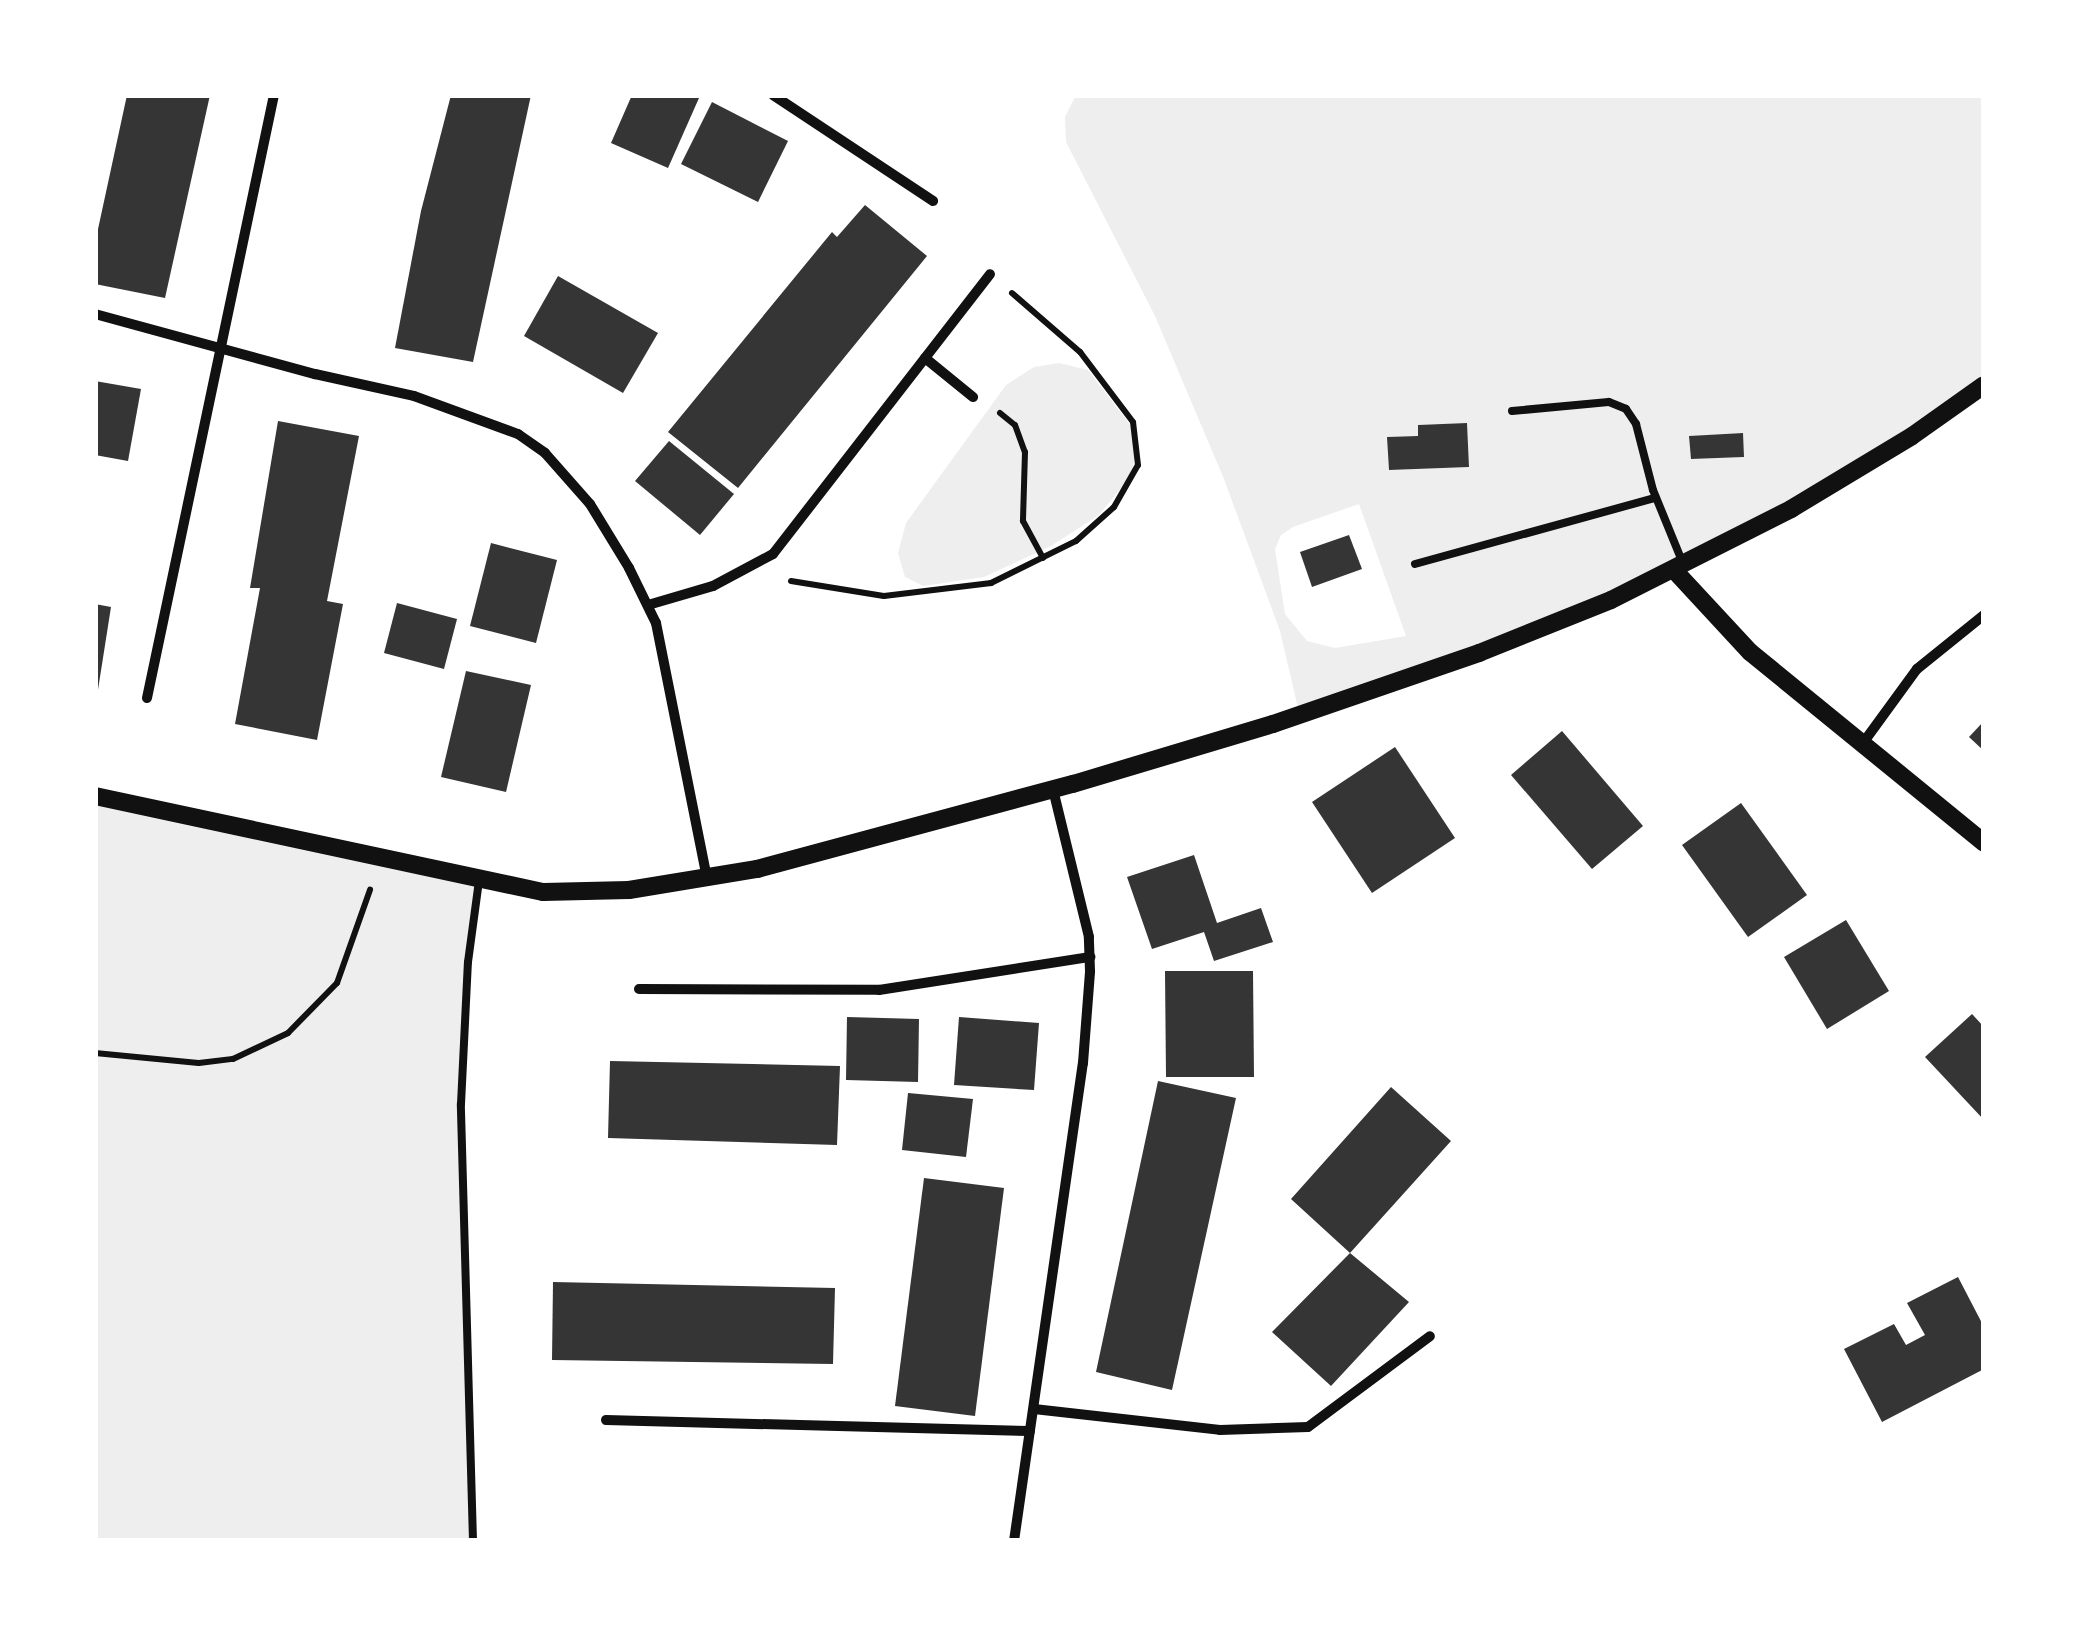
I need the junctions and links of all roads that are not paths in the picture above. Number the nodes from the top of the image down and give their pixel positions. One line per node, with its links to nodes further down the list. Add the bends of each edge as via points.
1 (274, 95): 6 (street)
2 (774, 95): 3 (street)
3 (933, 201)
4 (990, 274): 7 (street)
5 (95, 314): 6 (street)
6 (221, 349): 14 (street, via 414,396 518,434 545,453 590,504); 16 (street)
7 (925, 358): 9 (street); 14 (street, via 788,539 759,564)
8 (1984, 385): 13 (street, via 1850,475)
9 (973, 397)
10 (1512, 410): 11 (lane, via 1618,403 1636,424)
11 (1655, 498): 12 (lane); 13 (lane)
12 (1415, 564)
13 (1679, 568): 17 (street, via 1750,652); 18 (street, via 1402,680)
14 (648, 605): 21 (street, via 662,642)
15 (1984, 615): 17 (street, via 1917,669)
16 (148, 698)
17 (1862, 743): 20 (street)
18 (1053, 790): 21 (street); 23 (street)
19 (95, 796): 22 (street)
20 (1984, 843)
21 (708, 879): 22 (street, via 558,893)
22 (478, 881): 29 (lane, via 461,1104)
23 (1090, 957): 24 (street, via 879,990); 26 (street, via 1083,1063)
24 (638, 989)
25 (1430, 1336): 26 (street, via 1308,1427 1220,1430)
26 (1034, 1409): 28 (street)
27 (606, 1420): 28 (street)
28 (1030, 1431): 30 (street)
29 (473, 1541)
30 (1014, 1541)

